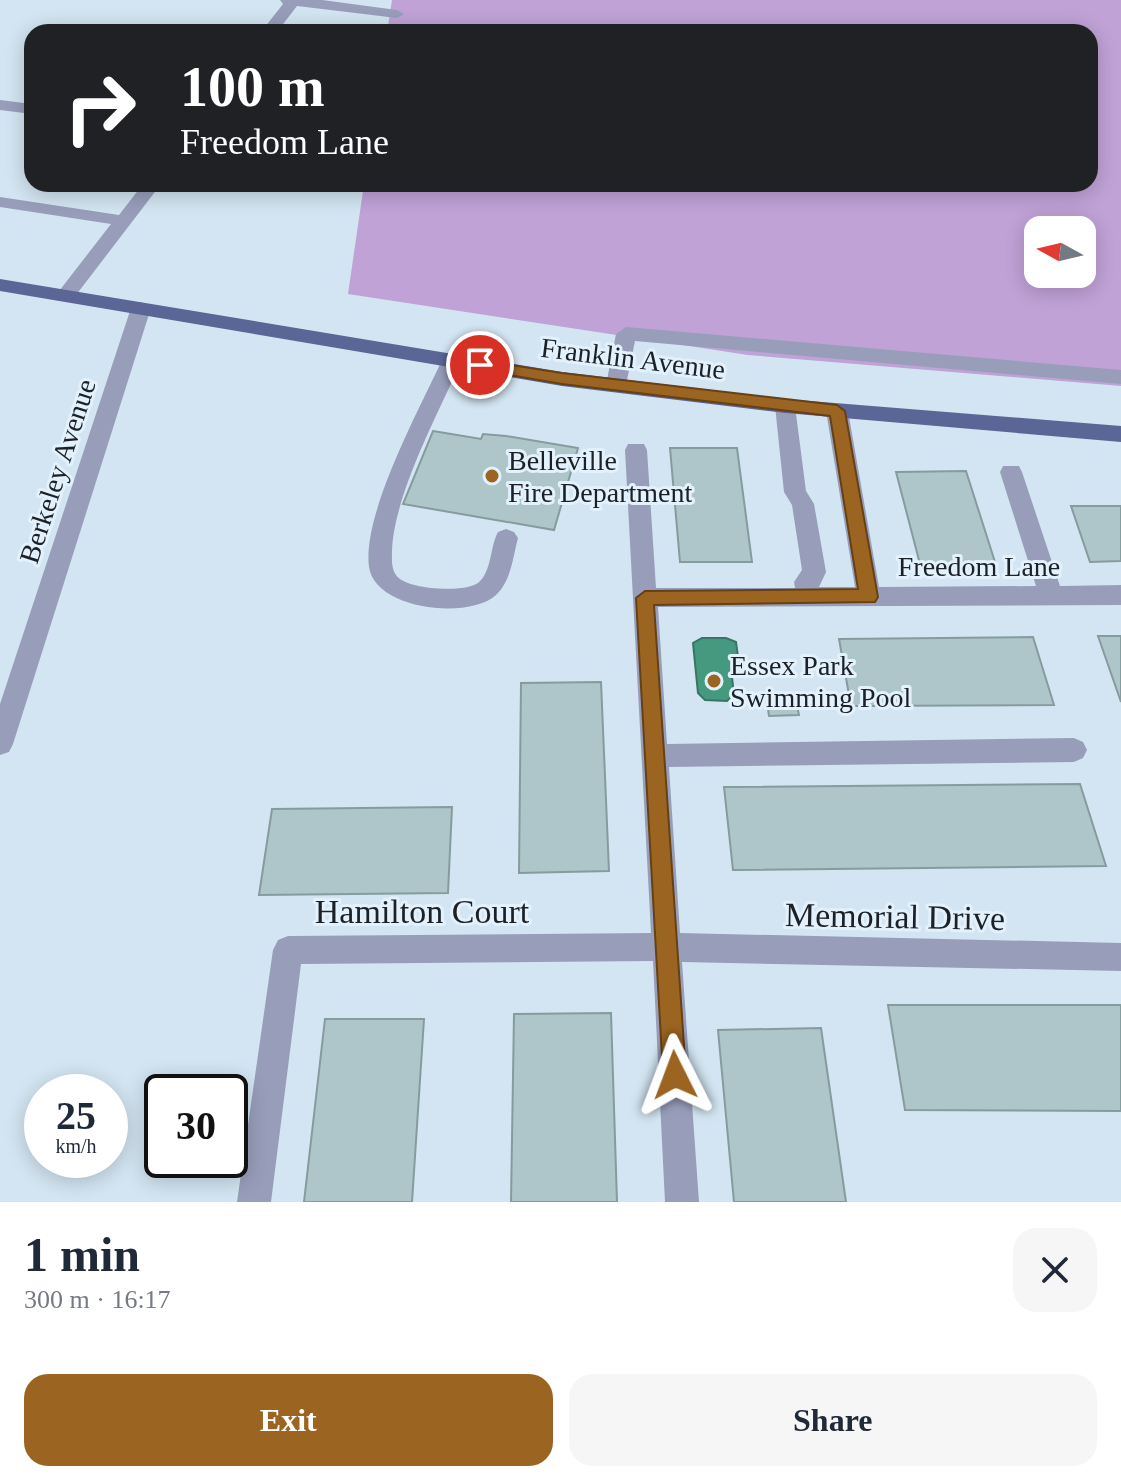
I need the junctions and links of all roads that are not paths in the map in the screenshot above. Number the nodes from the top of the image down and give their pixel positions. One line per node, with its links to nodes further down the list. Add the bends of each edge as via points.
1 (290, 0): 2 (street); 3 (street)
2 (397, 14)
3 (274, 24)
4 (0, 105): 5 (street)
5 (24, 108)
6 (146, 192): 8 (street)
7 (4, 208): 8 (street)
8 (124, 221): 10 (street)
9 (0, 285): 10 (main road, Franklin Avenue)
10 (66, 295): 11 (main road, Franklin Avenue)
11 (141, 308): 12 (main road, Franklin Avenue); 26 (street, Berkeley Avenue)
12 (452, 360): 14 (main road, Franklin Avenue); 20 (street, via 393,498 380,564 385,580 398,590 460,599 478,596 491,586)
13 (1121, 377): 14 (street, via 626,334)
14 (616, 385): 15 (main road, Franklin Avenue)
15 (785, 406): 16 (main road, Franklin Avenue); 21 (street, via 795,492 787,506 797,573)
16 (837, 411): 17 (main road, Franklin Avenue); 24 (street)
17 (1121, 434)
18 (636, 450): 25 (street)
19 (1011, 472): 23 (street)
20 (506, 538)
21 (808, 589): 24 (street, Freedom Lane); 25 (street, Freedom Lane)
22 (1121, 595): 23 (street, Freedom Lane)
23 (1051, 596): 24 (street, Freedom Lane)
24 (869, 597)
25 (645, 598): 28 (street)
26 (0, 744)
27 (1074, 750): 28 (street)
28 (655, 756): 29 (street)
29 (668, 947): 30 (street, Memorial Drive); 31 (street, Hamilton Court, via 288,950); 32 (street)
30 (1121, 957)
31 (254, 1202)
32 (682, 1202)

